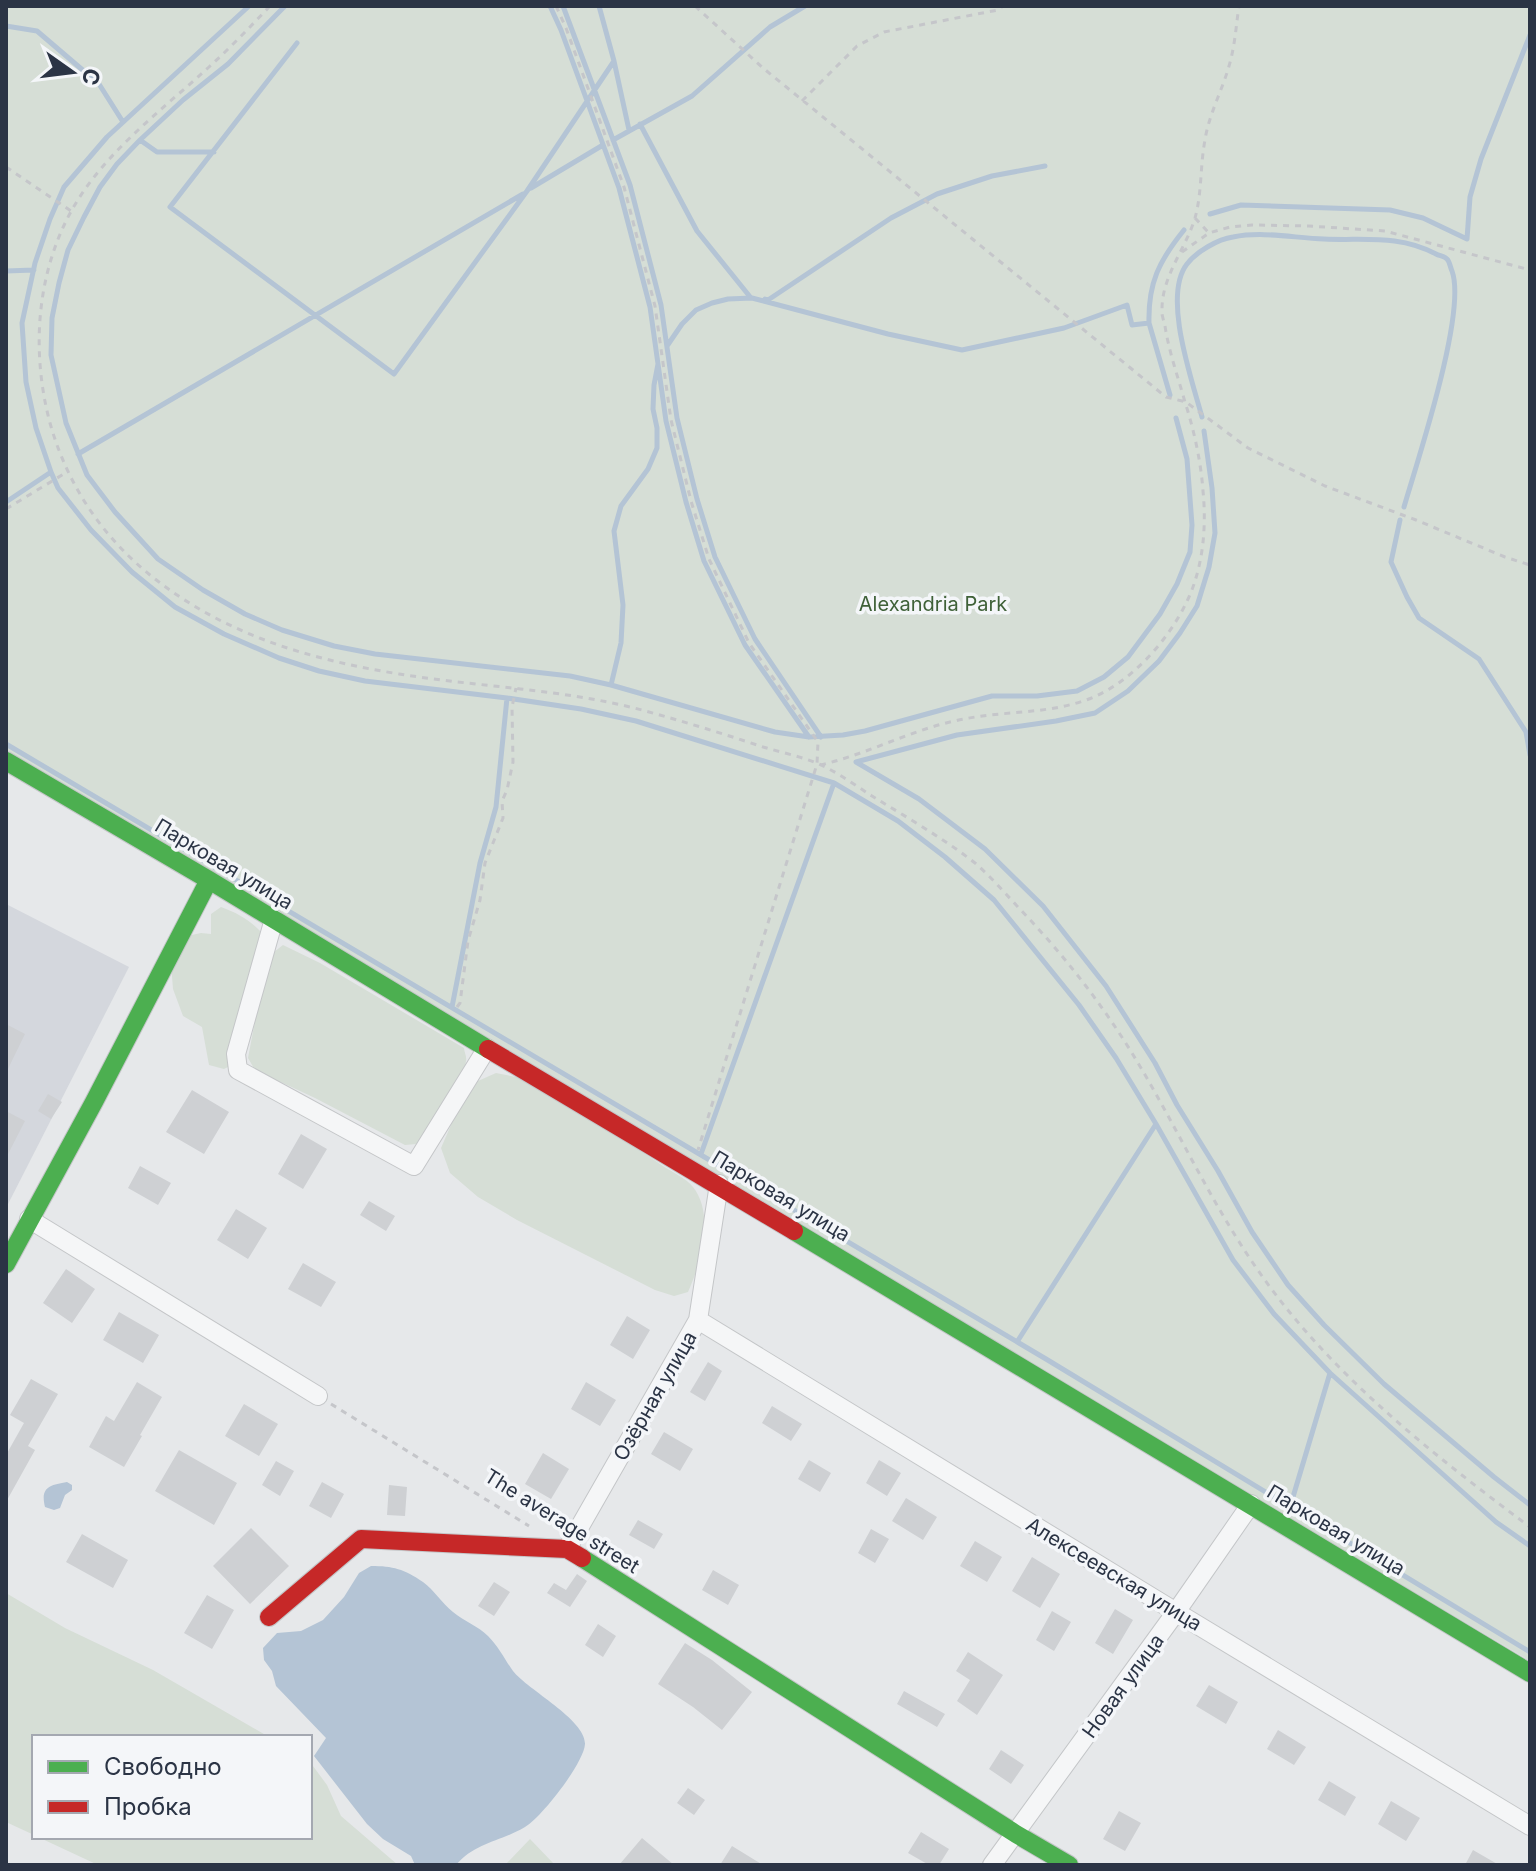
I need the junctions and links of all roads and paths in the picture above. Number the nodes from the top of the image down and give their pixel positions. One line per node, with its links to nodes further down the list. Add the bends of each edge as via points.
1 (270, 6): 8 (path, via 135,134)
2 (556, 6): 19 (path, via 624,187 655,306 671,420 709,559 749,643 818,742)
3 (695, 6): 6 (path)
4 (1003, 6): 6 (path, via 884,32 857,46)
5 (1239, 6): 9 (path, via 1230,64 1204,141)
6 (802, 101): 13 (path, via 1166,397)
7 (6, 167): 8 (path)
8 (71, 211): 14 (path, via 42,296 38,366)
9 (1195, 218): 10 (path); 11 (path)
10 (1209, 233): 11 (path); 12 (path, via 1252,225 1385,231)
11 (1181, 253): 13 (path, via 1161,309)
12 (1530, 270)
13 (1186, 402): 16 (path, via 1248,448 1325,486); 19 (path, via 1203,491 1201,555 1183,609 1134,672 1086,701 964,719)
14 (67, 472): 15 (path); 17 (path, via 97,520 137,564 221,621 319,658)
15 (6, 509)
16 (1530, 565)
17 (516, 688): 19 (path, via 637,709); 22 (path, via 513,762 503,818 485,863)
18 (6, 761): 20 (street, Парковая улица)
19 (818, 764): 24 (path); 32 (path, via 974,863 1041,931 1104,1012 1228,1226 1312,1340 1372,1399)
20 (209, 880): 21 (street, Парковая улица); 26 (street)
21 (274, 919): 23 (street, Парковая улица); 23 (street, via 236,1054 238,1070 414,1166)
22 (460, 1003)
23 (487, 1048): 25 (street, Парковая улица)
24 (698, 1150)
25 (719, 1184): 28 (street, Озёрная улица); 30 (street, Парковая улица)
26 (29, 1219): 27 (street); 29 (street)
27 (6, 1264)
28 (698, 1320): 33 (street, Озёрная улица); 34 (street, Алексеевская улица)
29 (318, 1396): 31 (path, The average street)
30 (1251, 1504): 34 (street, Новая улица); 36 (street, Парковая улица)
31 (528, 1525)
32 (1530, 1527)
33 (567, 1549): 35 (street, via 361,1539); 38 (street, The average street)
34 (1176, 1612): 37 (street, Алексеевская улица); 38 (street, Новая улица)
35 (269, 1617)
36 (1530, 1673)
37 (1530, 1826)
38 (1016, 1834): 39 (street, Новая улица); 40 (street, The average street)
39 (992, 1865)
40 (1069, 1865)

